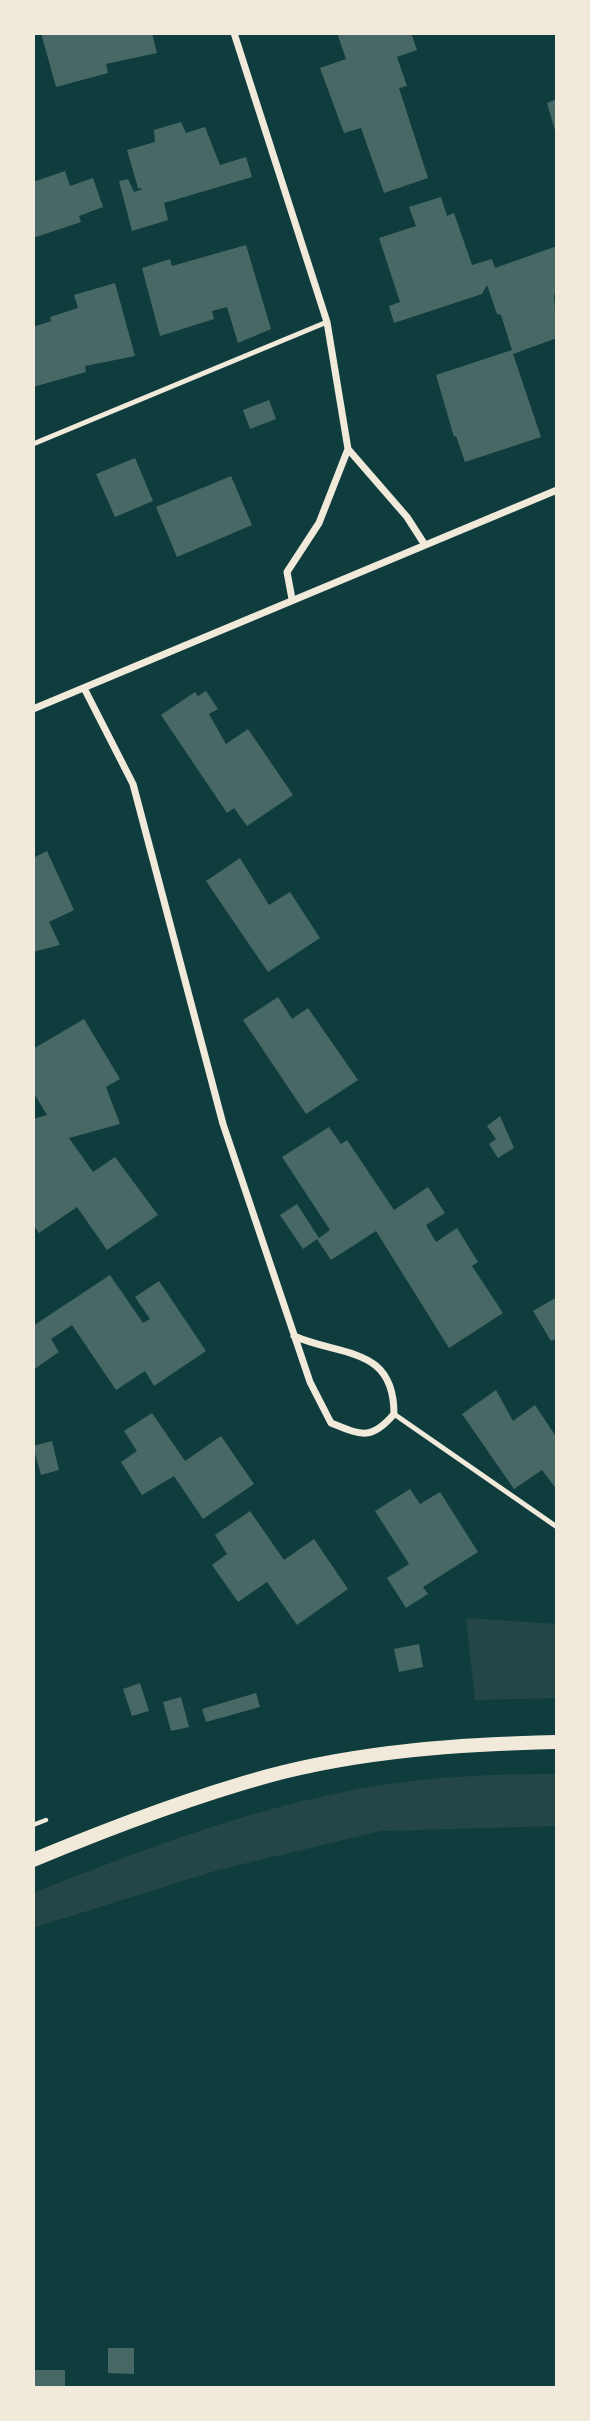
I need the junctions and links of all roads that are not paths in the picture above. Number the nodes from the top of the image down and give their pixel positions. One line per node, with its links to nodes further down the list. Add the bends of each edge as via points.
1 (234, 33): 2 (street)
2 (327, 321): 3 (lane); 4 (street)
3 (33, 444)
4 (348, 449): 6 (street); 7 (street, via 319,523 287,572)
5 (557, 490): 6 (street)
6 (425, 545): 7 (street)
7 (292, 599): 8 (street)
8 (84, 688): 9 (street); 10 (street, via 133,784 223,1124)
9 (33, 709)
10 (294, 1336): 11 (street, via 320,1348 352,1353 383,1370 394,1392); 11 (street, via 331,1423 361,1435 381,1429)
11 (394, 1414): 12 (lane)
12 (557, 1527)
13 (557, 1742): 14 (main road, via 374,1755 270,1775 101,1831)
14 (33, 1860)

